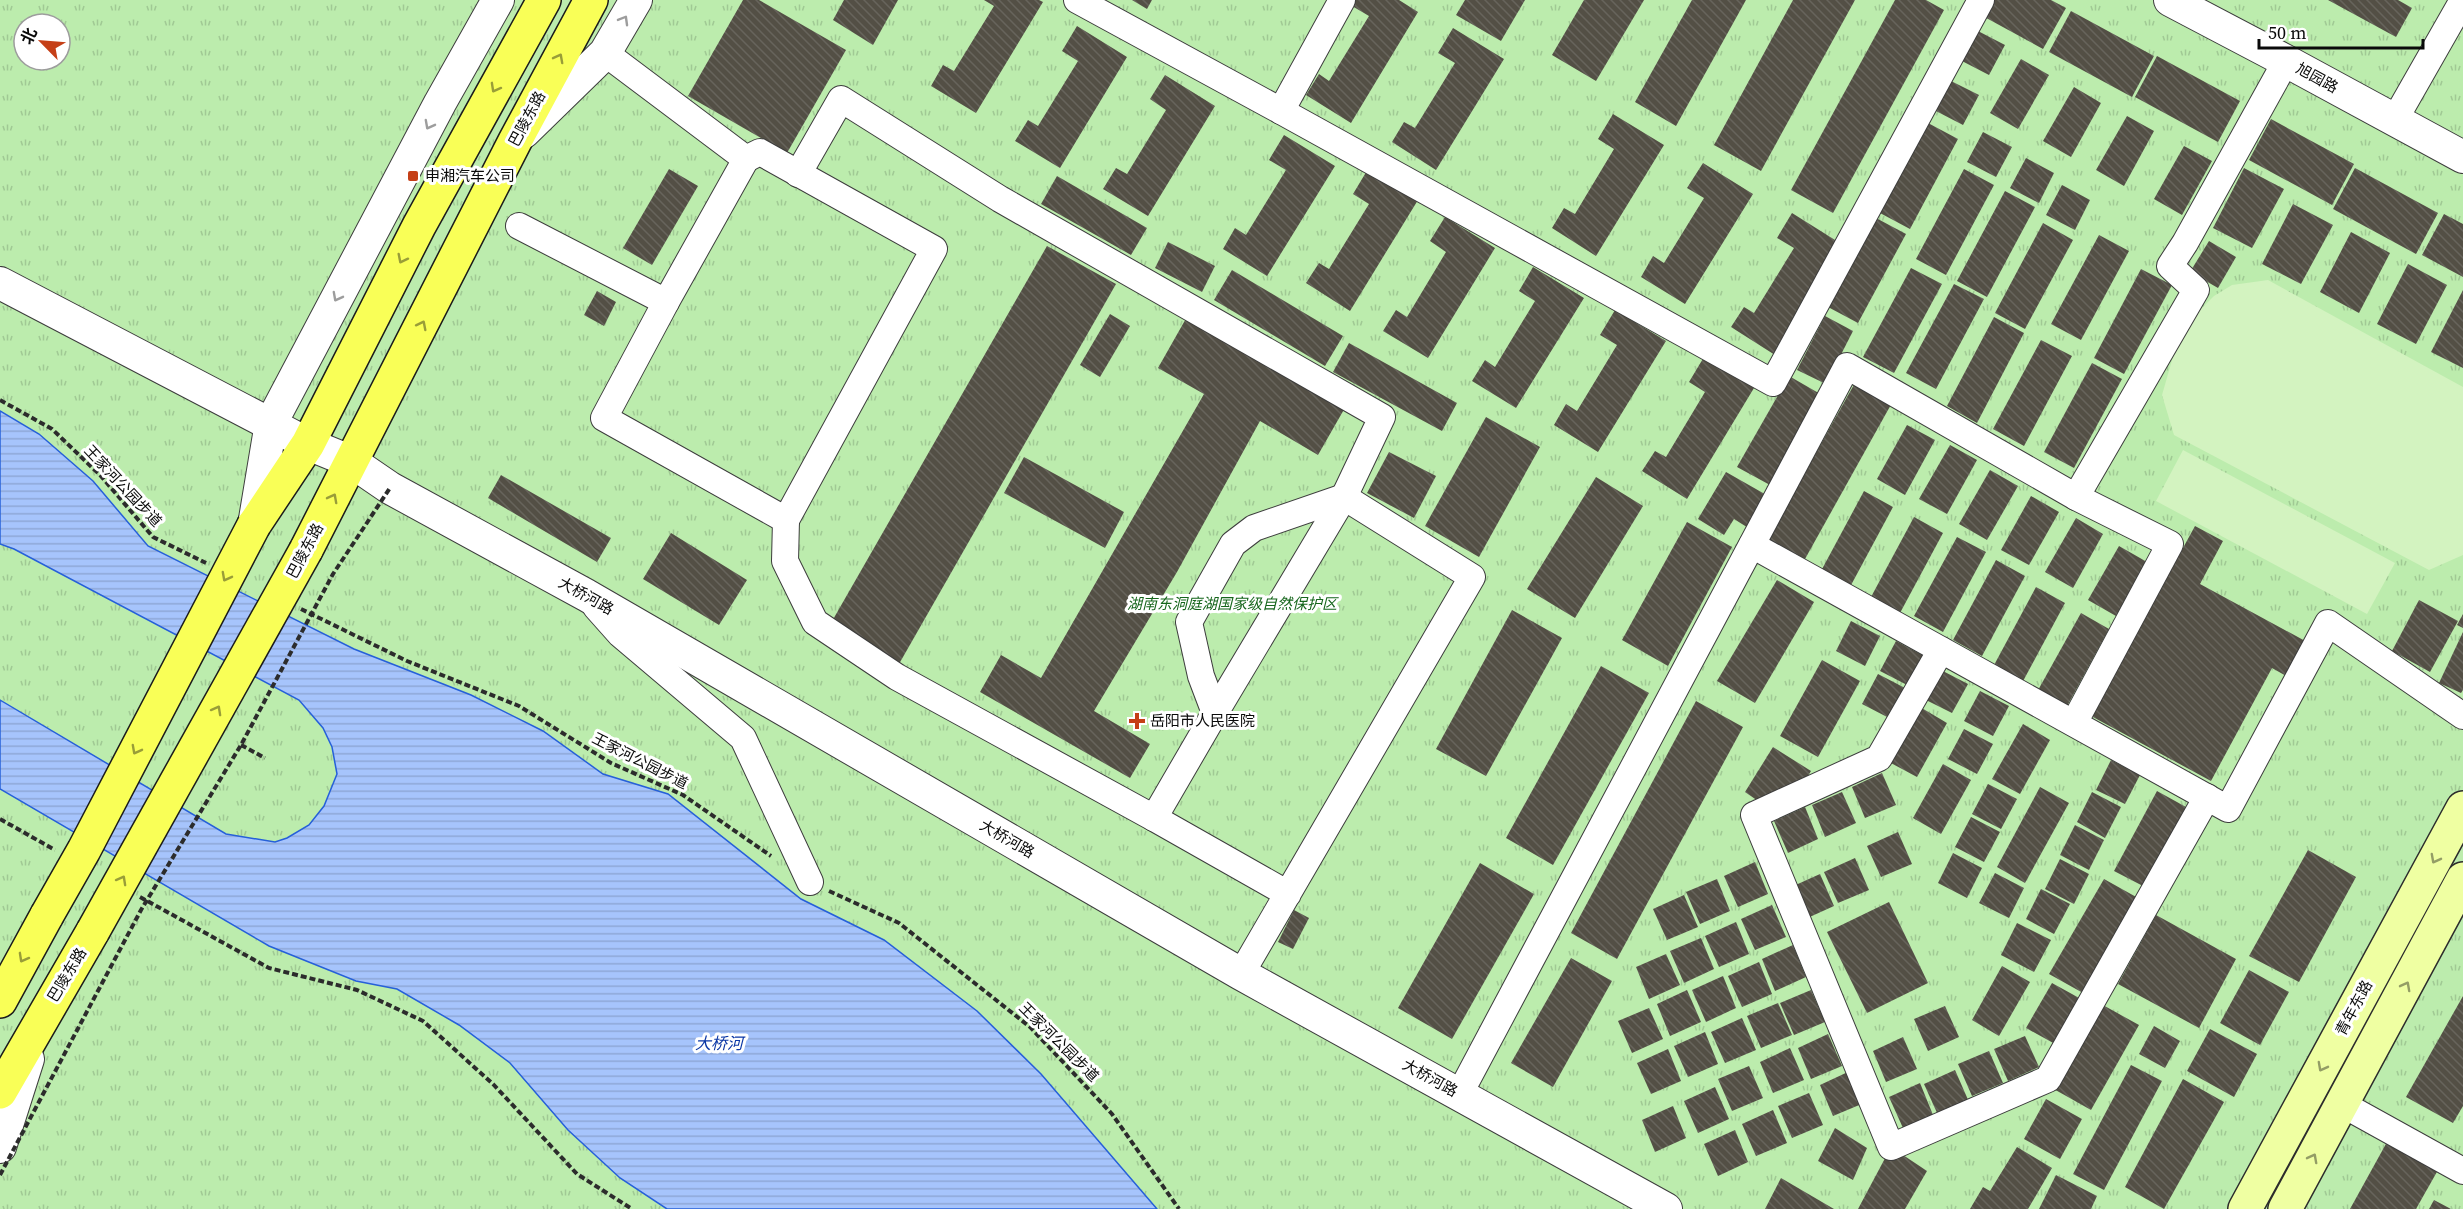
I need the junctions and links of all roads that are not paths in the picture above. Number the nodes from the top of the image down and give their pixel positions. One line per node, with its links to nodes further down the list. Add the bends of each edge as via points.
1 (498, 0): 21 (street, one-way to 21)
2 (544, 0): 22 (main road, one-way to 22, via 418,226)
3 (591, 0): 14 (main road, 巴陵东路, one-way to 3)
4 (636, 0): 10 (street, one-way to 4)
5 (1077, 0): 12 (street)
6 (1342, 0): 12 (street)
7 (1981, 0): 12 (street, via 1773,383)
8 (2170, 0): 11 (street, 旭园路)
9 (2463, 0): 13 (street)
10 (605, 53): 14 (street); 16 (street)
11 (2286, 61): 13 (street, 旭园路); 25 (street, via 2170,266 2196,290)
12 (1281, 111)
13 (2394, 121): 15 (street, 旭园路)
14 (515, 141): 23 (main road, 巴陵东路, one-way to 14)
15 (2463, 157)
16 (746, 159): 17 (street, via 760,152); 20 (street)
17 (798, 174): 24 (street, via 841,99 1000,199 1382,417); 26 (street, via 934,249)
18 (519, 226): 20 (street)
19 (0, 283): 21 (street, 大桥河路)
20 (666, 302): 26 (street, via 604,418)
21 (271, 423): 22 (street, 大桥河路); 27 (street)
22 (308, 444): 23 (street, 大桥河路); 27 (main road)
23 (352, 462): 29 (street, 大桥河路, via 390,488); 42 (main road, 巴陵东路, one-way to 23, bridge)
24 (1344, 497): 31 (street); 31 (street, via 1254,528 1233,544 1189,622 1201,676); 39 (street, via 1472,577)
25 (2076, 497): 28 (street, via 1847,366); 33 (street, via 2170,544)
26 (786, 520): 36 (street, via 785,561 815,622 897,676)
27 (254, 525): 41 (main road, one-way to 41, bridge, via 84,850)
28 (1752, 545): 30 (street); 44 (street)
29 (586, 595): 38 (street, via 620,633 743,738); 40 (street, 大桥河路)
30 (1941, 650): 33 (street); 34 (street, via 1879,758 1754,815 1891,1147 2048,1079)
31 (1215, 713): 36 (street)
32 (2463, 716): 34 (street, via 2328,623 2228,809)
33 (2074, 723): 34 (street)
34 (2207, 797)
35 (2463, 808): 49 (main road, 青年东路, one-way to 49)
36 (1154, 818): 39 (street)
37 (2463, 879): 45 (main road, one-way to 37)
38 (810, 882)
39 (1288, 894): 40 (street)
40 (1241, 974): 44 (street, 大桥河路)
41 (0, 1001)
42 (40, 1020): 43 (main road, 巴陵东路); 46 (street)
43 (0, 1092)
44 (1460, 1095): 48 (street, 大桥河路)
45 (2342, 1104): 47 (street); 50 (main road, one-way to 45)
46 (0, 1147)
47 (2463, 1171)
48 (1666, 1209)
49 (2245, 1209)
50 (2285, 1209)

